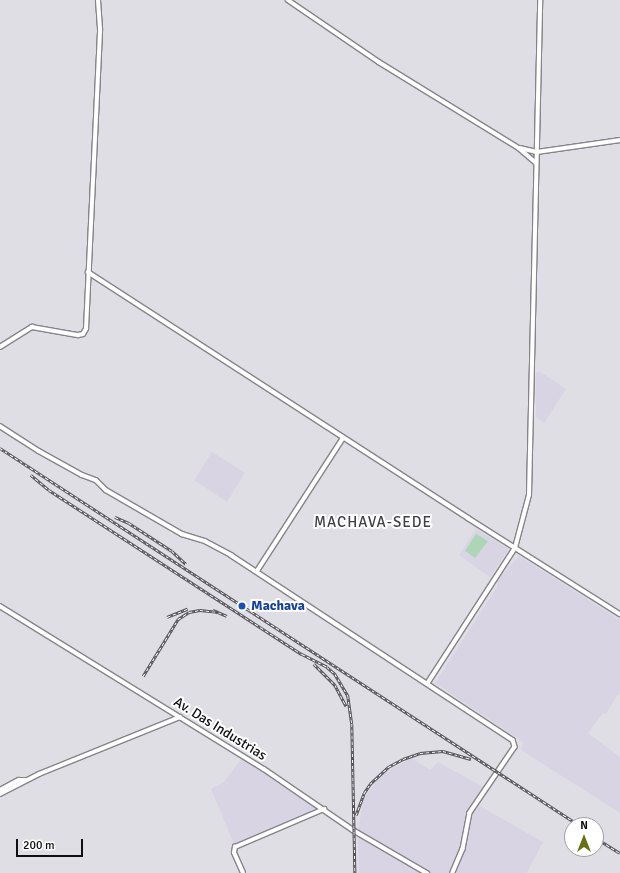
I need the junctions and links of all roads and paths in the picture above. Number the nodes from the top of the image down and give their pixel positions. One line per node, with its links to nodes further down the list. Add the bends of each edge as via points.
1 (98, 0): 8 (street, via 99,35)
2 (288, 0): 5 (street, via 379,62)
3 (540, 0): 6 (street)
4 (620, 140): 6 (street)
5 (518, 148): 6 (street); 7 (street)
6 (537, 152): 7 (street)
7 (536, 163): 12 (street, via 531,486)
8 (88, 272): 9 (street, via 86,326 83,334 32,327); 11 (street)
9 (0, 347)
10 (0, 426): 13 (street, via 39,451 96,480 106,490 182,534 205,541)
11 (343, 438): 12 (street); 13 (street)
12 (515, 548): 15 (street); 16 (street)
13 (257, 571): 16 (street)
14 (0, 606): 17 (street, Av. Das Industrias)
15 (620, 614)
16 (427, 684): 26 (street, via 516,744 470,812 463,849)
17 (173, 712): 18 (street, Av. Das Industrias); 19 (street)
18 (180, 717): 19 (street); 23 (street, Av. Das Industrias, via 258,764)
19 (167, 722): 20 (street)
20 (25, 780): 21 (street, via 19,780); 22 (street)
21 (0, 790)
22 (0, 794)
23 (324, 809): 24 (street, via 235,847 234,853); 25 (street, Av. Das Industrias)
24 (243, 873)
25 (427, 873)
26 (453, 873)

